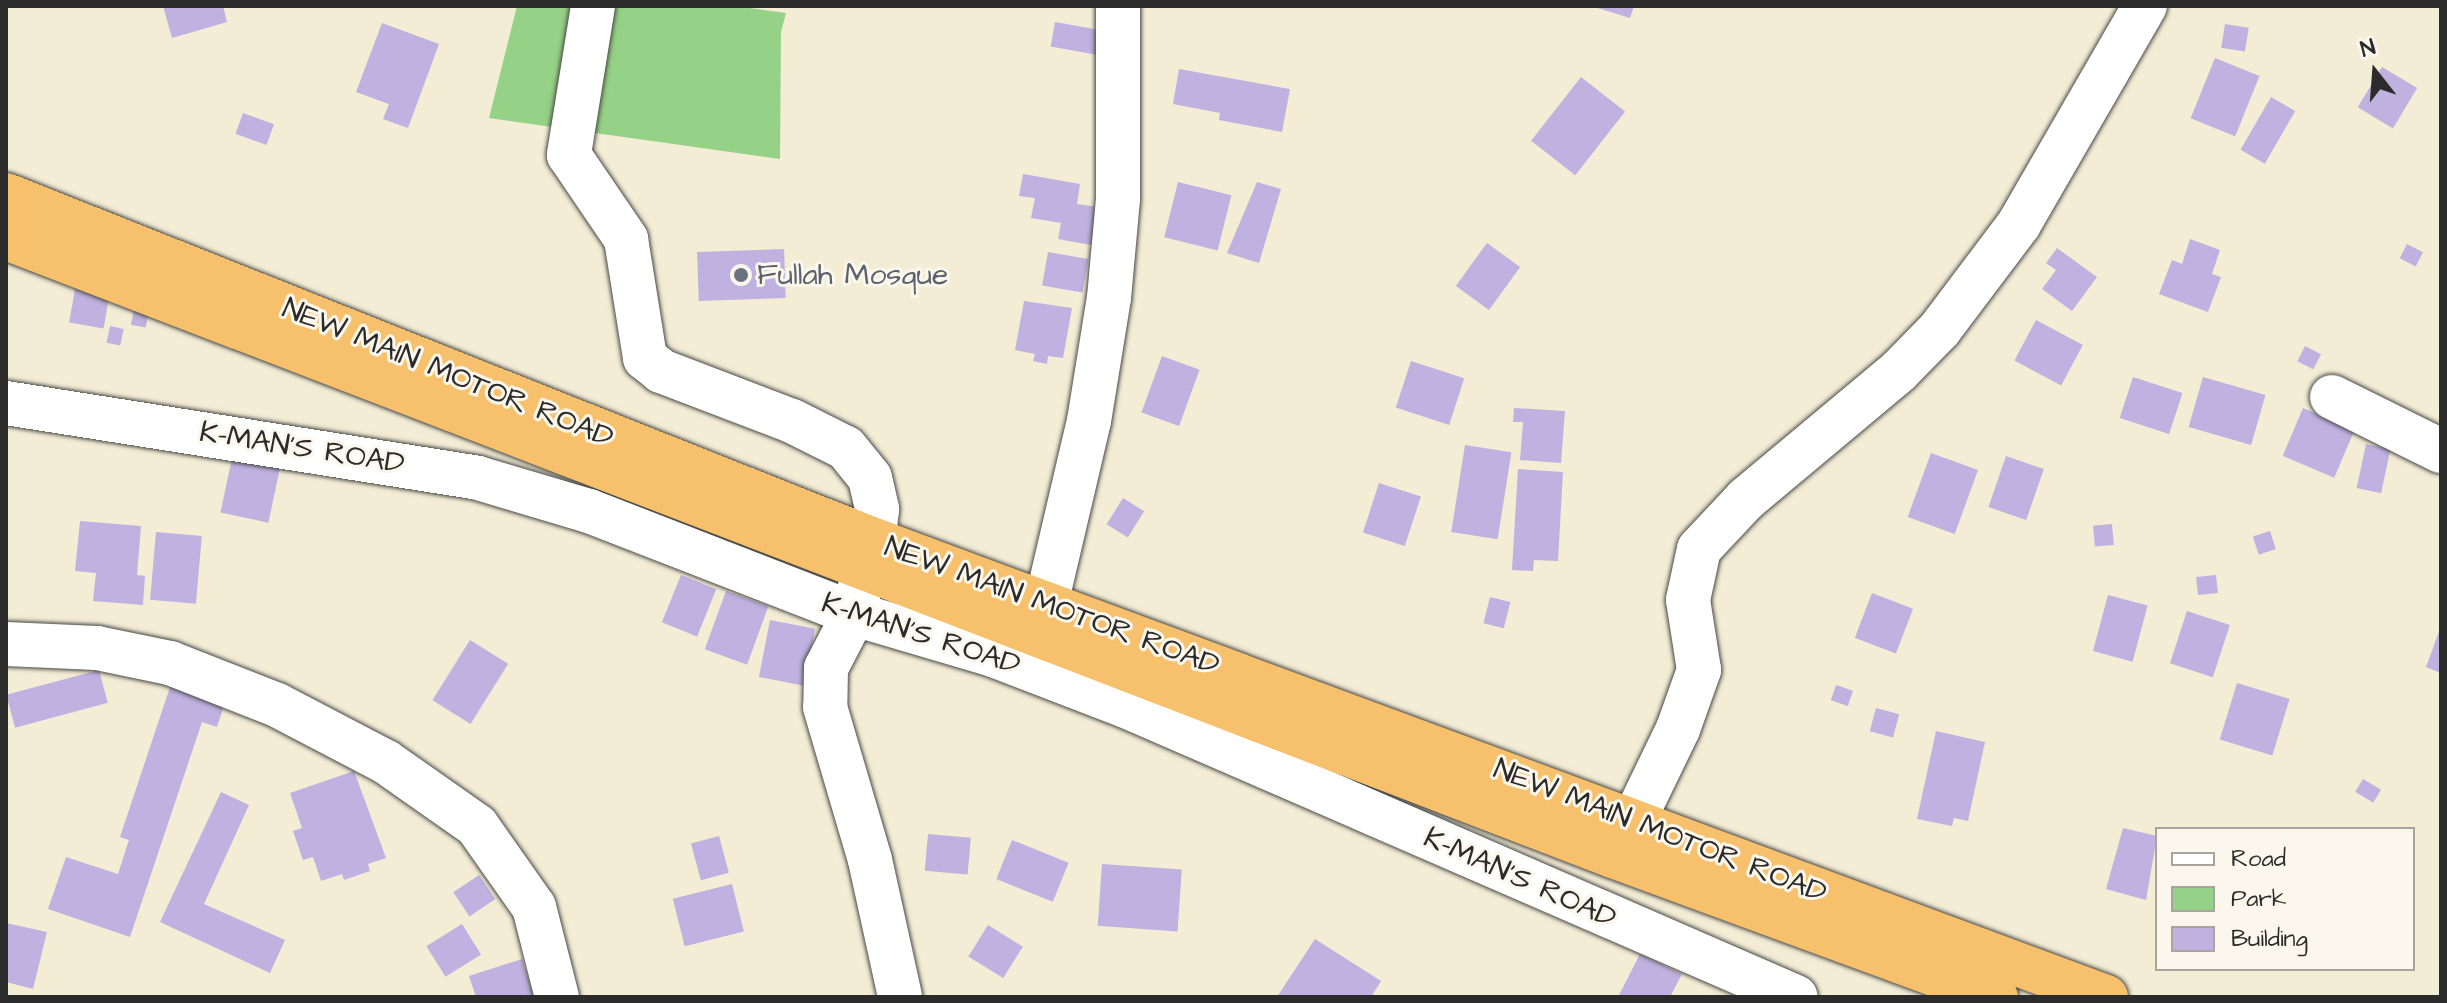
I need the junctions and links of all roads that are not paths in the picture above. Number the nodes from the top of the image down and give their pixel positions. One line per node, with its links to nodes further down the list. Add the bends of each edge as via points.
1 (593, 6): 9 (street, via 569,155 626,239 645,358 661,371 792,421 846,448 870,478 877,509)
2 (1118, 6): 10 (street, via 1118,199 1109,298 1089,421)
3 (2145, 6): 14 (street, via 2019,224 1940,329 1899,371 1746,499 1699,549 1688,600 1699,670 1678,729)
4 (6, 195): 9 (highway, NEW MAIN MOTOR ROAD)
5 (6, 238): 9 (highway, NEW MAIN MOTOR ROAD)
6 (2332, 397): 8 (street)
7 (6, 403): 11 (street, K-MAN'S ROAD, via 478,478 589,511)
8 (2441, 451)
9 (869, 555): 10 (highway, NEW MAIN MOTOR ROAD); 11 (street); 13 (highway, NEW MAIN MOTOR ROAD)
10 (1046, 604): 14 (highway, NEW MAIN MOTOR ROAD)
11 (854, 614): 13 (street, K-MAN'S ROAD); 17 (street, via 826,668 825,707 870,860)
12 (6, 644): 16 (street, via 97,648 170,663 277,705 386,762 477,826 534,907)
13 (1254, 739): 14 (highway, NEW MAIN MOTOR ROAD); 15 (street, K-MAN'S ROAD)
14 (1624, 838): 15 (street); 19 (highway, NEW MAIN MOTOR ROAD); 20 (highway, NEW MAIN MOTOR ROAD)
15 (1583, 906): 18 (street, K-MAN'S ROAD)
16 (557, 997)
17 (900, 997)
18 (1796, 997)
19 (1996, 997)
20 (2106, 997)

